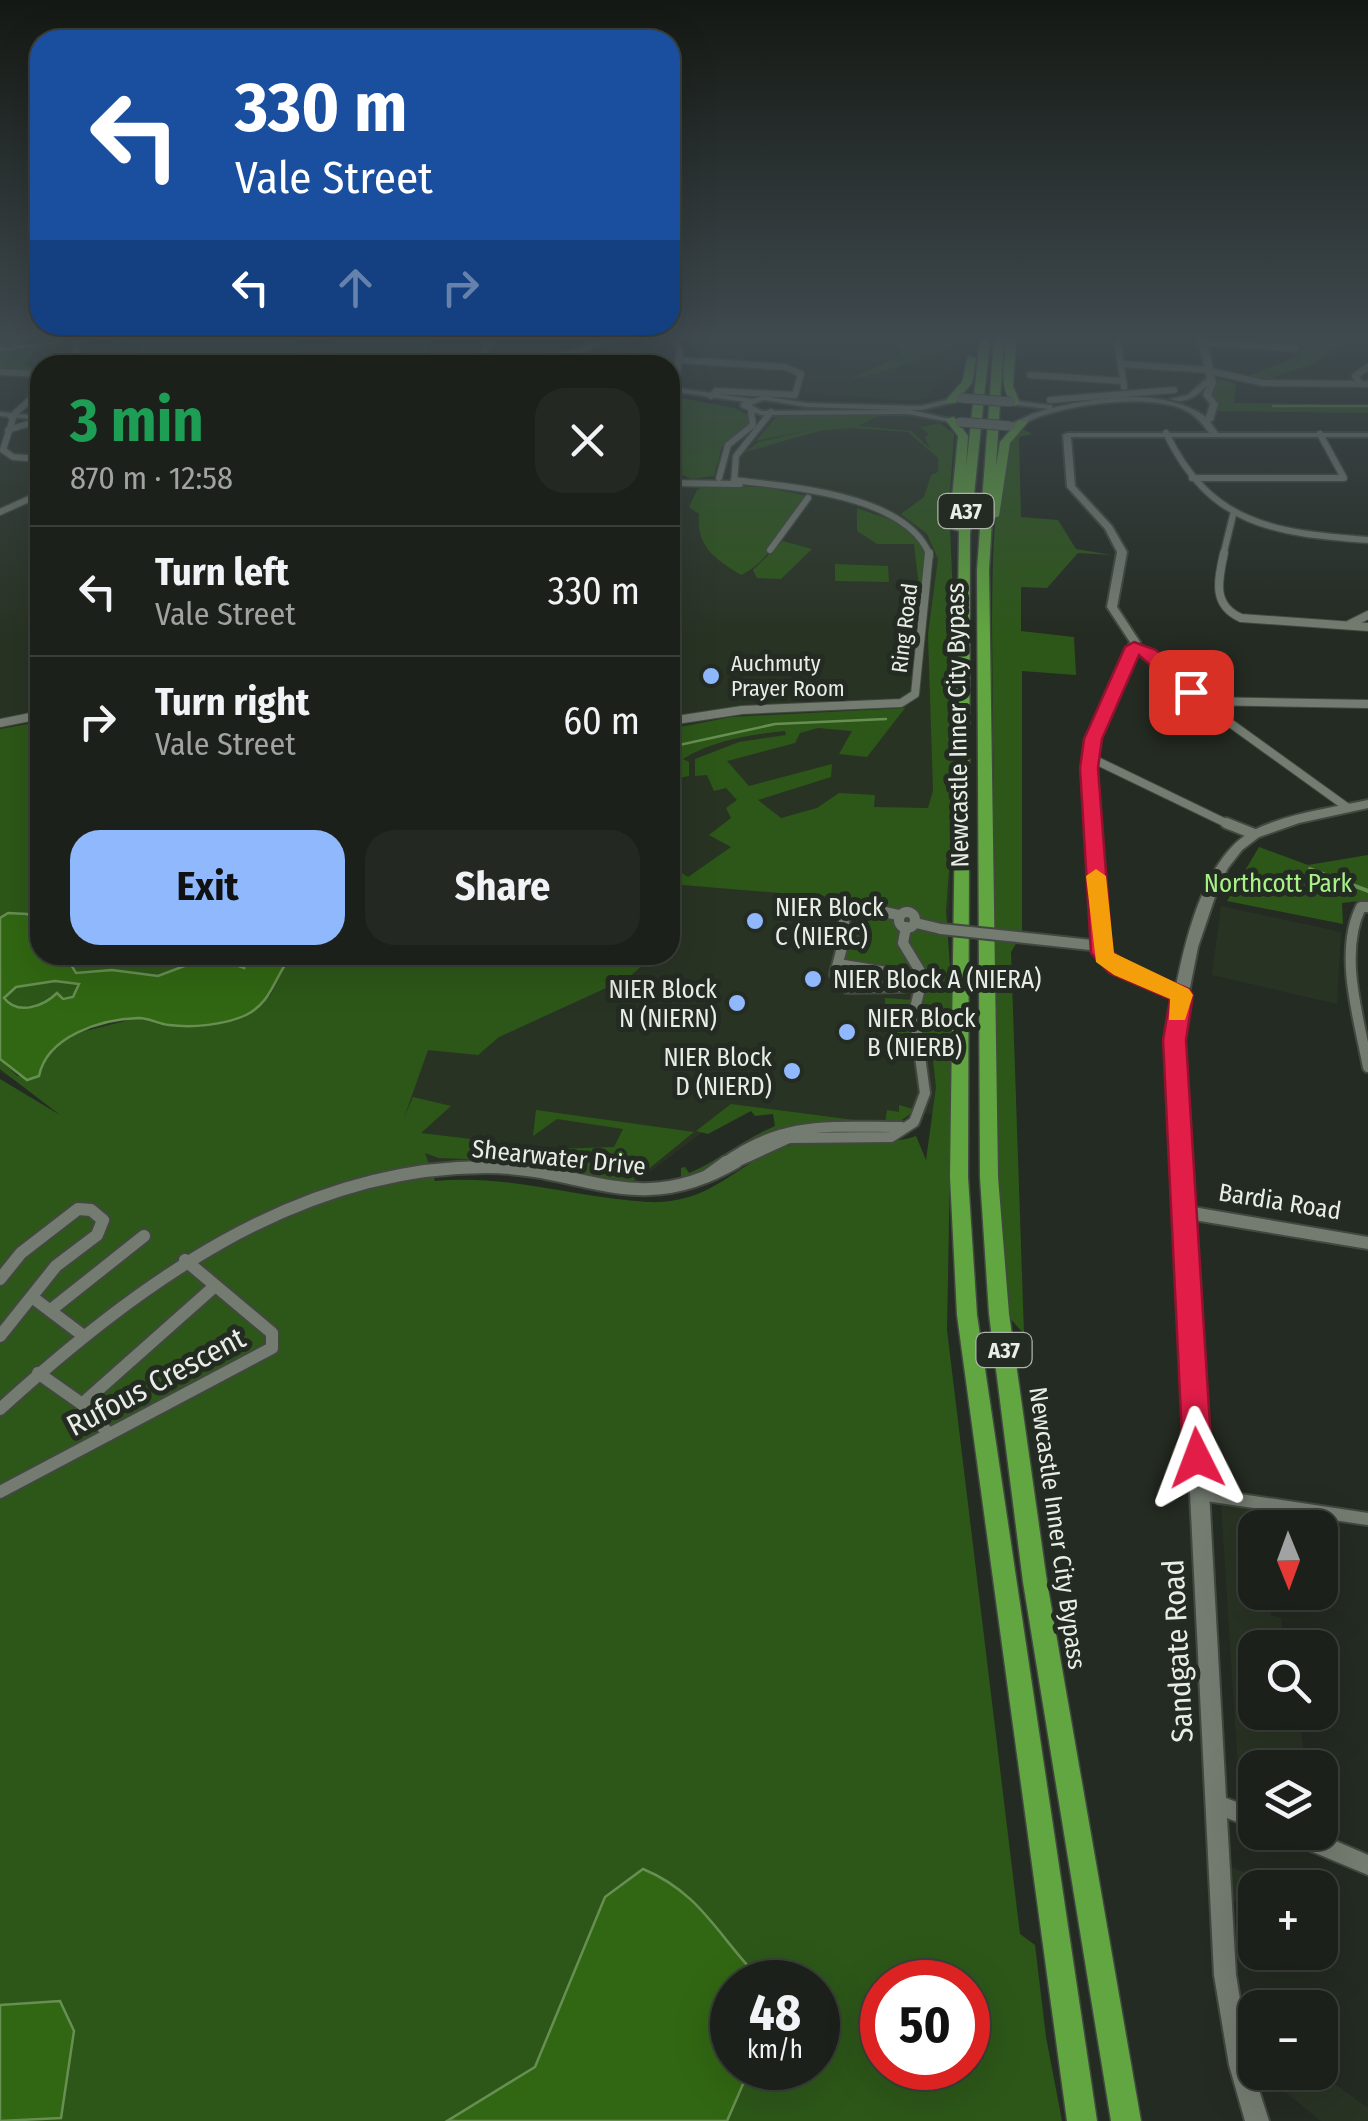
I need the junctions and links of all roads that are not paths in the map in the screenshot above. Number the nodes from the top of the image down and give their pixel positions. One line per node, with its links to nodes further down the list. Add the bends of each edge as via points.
1 (2, 438): 12 (street, via 6,454)
2 (737, 438): 16 (street, via 726,447)
3 (750, 438): 14 (street)
4 (963, 438): 28 (highway, via 955,524)
5 (974, 438): 28 (highway, Newcastle Inner City Bypass / A37)
6 (992, 438): 27 (highway, Newcastle Inner City Bypass / A37)
7 (1008, 438): 27 (highway)
8 (1069, 438): 32 (main road, via 1071,487 1105,522 1122,552 1112,608)
9 (1169, 438): 15 (street)
10 (1322, 438): 15 (street, via 1344,478)
11 (0, 458): 13 (street)
12 (30, 458)
13 (30, 460)
14 (733, 469): 17 (street); 19 (street)
15 (1192, 478): 24 (street)
16 (717, 481): 17 (street); 18 (street)
17 (733, 481): 19 (street); 20 (street)
18 (680, 482)
19 (752, 483): 20 (street)
20 (766, 485): 36 (street, Ring Road, via 882,511 922,536 930,554 912,700)
21 (30, 498): 23 (street)
22 (808, 498): 26 (street)
23 (0, 512)
24 (1233, 515): 25 (street, via 1313,536); 30 (street, via 1222,562 1225,610 1241,618)
25 (1368, 540)
26 (770, 550)
27 (982, 570): 72 (highway, Newcastle Inner City Bypass / A37, via 989,1177 999,1314 1035,1582)
28 (964, 605): 71 (highway, Newcastle Inner City Bypass / A37, via 960,1178 966,1316)
29 (1368, 616): 30 (street)
30 (1350, 624): 31 (street)
31 (1368, 627)
32 (1133, 640): 33 (street); 38 (main road)
33 (1202, 702): 34 (street); 40 (street)
34 (1368, 704)
35 (30, 717): 37 (street)
36 (680, 719)
37 (0, 723)
38 (1089, 757): 41 (street); 44 (main road)
39 (1368, 804): 40 (main road)
40 (1348, 808): 41 (main road)
41 (1254, 834): 48 (main road, Sandgate Road, via 1226,858 1210,890)
42 (1368, 907): 46 (street, via 1360,907 1352,922)
43 (911, 925): 44 (street, bridge); 45 (street, Shearwater Drive, via 876,910 849,913); 53 (street, Shearwater Drive, via 902,944 923,976 914,1010 925,1072 922,1104 905,1129 887,1137 829,1129 784,1139 702,1180 642,1191 490,1167 392,1176 288,1209)
44 (1100, 946): 48 (main road, via 1117,967)
45 (838, 964): 45 (street, via 835,974 847,988 903,987 910,980)
46 (1356, 989): 47 (street); 49 (street)
47 (1368, 992)
48 (1182, 995): 50 (main road, Sandgate Road, via 1174,1040)
49 (1368, 1067)
50 (1184, 1212): 52 (main road, Bardia Road); 65 (main road, Sandgate Road)
51 (144, 1236): 57 (street)
52 (1368, 1243)
53 (185, 1260): 55 (street, Rufous Crescent); 58 (street, Shearwater Drive)
54 (0, 1279): 56 (street, via 71,1213 92,1210 103,1227 56,1266)
55 (215, 1286): 61 (street); 63 (street, Rufous Crescent, via 272,1333 272,1348)
56 (32, 1297): 57 (street); 59 (street)
57 (52, 1309): 58 (street)
58 (81, 1334): 60 (street, Shearwater Drive)
59 (0, 1336)
60 (38, 1373): 61 (street); 62 (street, Shearwater Drive)
61 (82, 1404): 63 (street)
62 (0, 1409)
63 (108, 1434): 64 (street, Rufous Crescent)
64 (0, 1492)
65 (1199, 1494): 66 (street); 67 (main road, Sandgate Road)
66 (1368, 1519)
67 (1216, 1804): 68 (main road); 73 (main road, Sandgate Road, via 1230,2017)
68 (1238, 1812)
69 (1332, 1850): 70 (main road)
70 (1368, 1865)
71 (1082, 2121)
72 (1126, 2121)
73 (1257, 2121)

